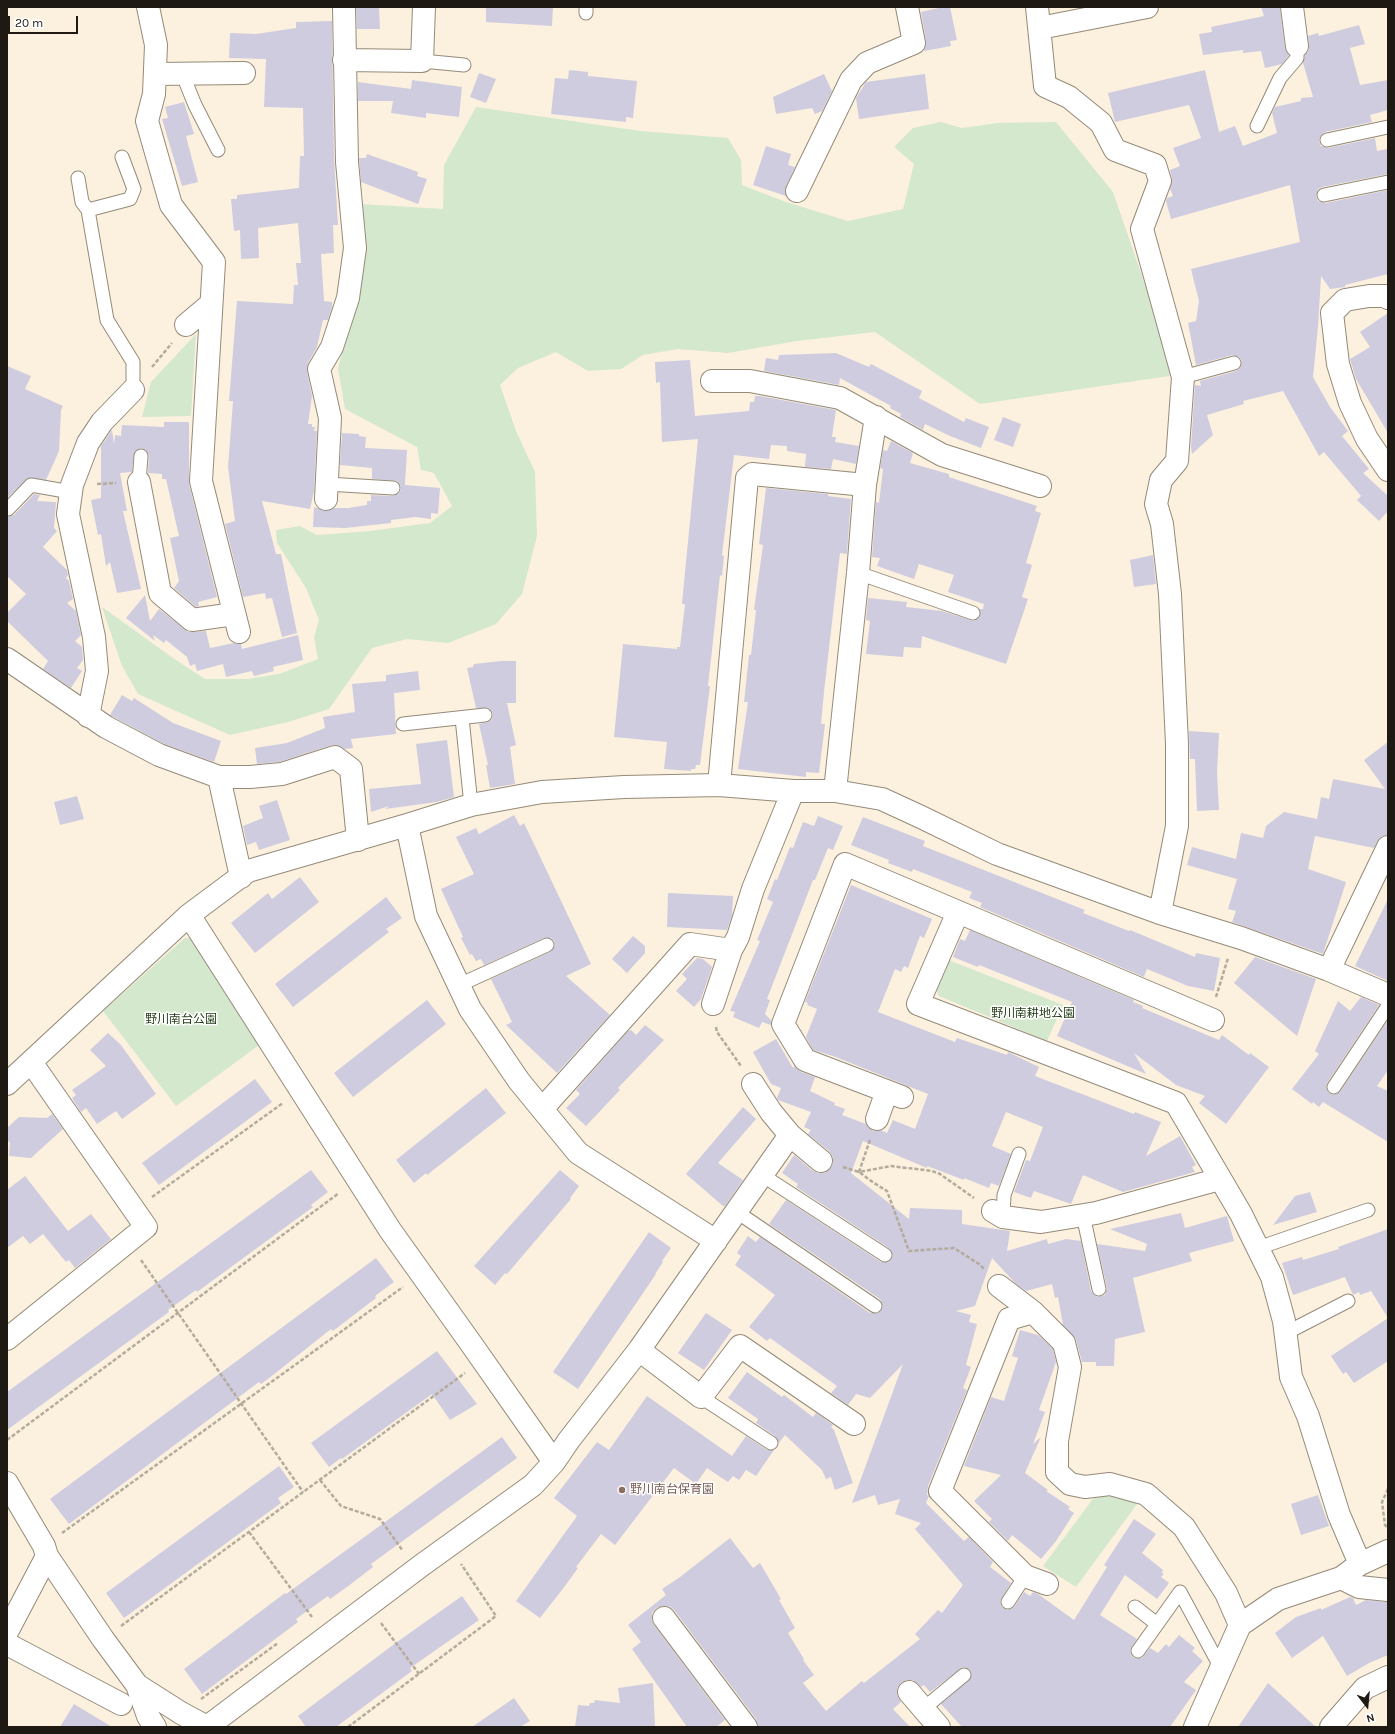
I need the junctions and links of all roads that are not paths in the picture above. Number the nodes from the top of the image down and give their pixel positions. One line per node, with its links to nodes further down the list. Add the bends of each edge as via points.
1 (148, 7): 14 (street, via 156,45)
2 (344, 7): 9 (street)
3 (424, 7): 10 (street)
4 (907, 7): 22 (street, via 914,43 867,63 851,80)
5 (1146, 7): 7 (street)
6 (1292, 7): 8 (street)
7 (1038, 17): 29 (street, via 1045,86 1069,97 1101,123 1115,150 1155,165 1160,181 1142,229)
8 (1297, 46): 15 (lane, via 1297,58 1280,78)
9 (344, 60): 10 (street); 40 (street, via 347,162 355,248 348,298 332,347 319,369 330,418)
10 (422, 61): 11 (lane)
11 (464, 65)
12 (182, 73): 13 (street); 14 (street); 18 (lane)
13 (244, 73)
14 (155, 74): 26 (street, via 154,94 147,121 170,205 214,262)
15 (1257, 126)
16 (1388, 127): 17 (lane)
17 (1327, 140)
18 (218, 150)
19 (122, 157): 24 (lane, via 134,188 130,199)
20 (78, 178): 24 (lane, via 82,202)
21 (1388, 182): 23 (lane)
22 (797, 191)
23 (1324, 196)
24 (88, 210): 31 (lane, via 107,320 133,362)
25 (1388, 298): 34 (street, via 1369,296 1345,300 1332,313 1338,364 1350,403 1367,439)
26 (211, 304): 27 (street); 35 (street, via 201,481 236,623 192,620 160,592)
27 (186, 325)
28 (1234, 363): 29 (lane)
29 (1183, 376): 59 (street, via 1177,461 1161,480 1156,504 1162,524 1170,594 1177,744 1177,826)
30 (712, 380): 32 (street, via 750,382 840,398)
31 (133, 390): 38 (street, via 102,422 88,443)
32 (876, 417): 36 (street); 37 (street, via 942,455)
33 (141, 456): 35 (lane)
34 (1388, 470)
35 (139, 482)
36 (865, 486): 42 (street); 50 (street, via 752,474 747,478)
37 (1040, 486)
38 (72, 488): 41 (lane, via 31,485); 46 (street, via 68,514 94,637 97,671)
39 (393, 488): 40 (lane)
40 (326, 492)
41 (8, 509)
42 (858, 573): 43 (lane); 52 (street)
43 (973, 613)
44 (7, 659): 46 (street)
45 (485, 715): 47 (lane)
46 (88, 716): 49 (street, via 158,755)
47 (462, 718): 48 (lane); 53 (lane)
48 (403, 724)
49 (219, 777): 55 (street, via 282,774 335,758 351,769); 57 (street)
50 (719, 785): 51 (street); 53 (street, via 542,792)
51 (792, 791): 52 (street); 62 (street)
52 (835, 791): 59 (street, via 882,799 997,854)
53 (471, 805): 54 (street)
54 (407, 825): 55 (street); 64 (street, via 426,916)
55 (358, 840): 57 (street, via 248,871)
56 (1388, 847): 63 (street)
57 (241, 877): 60 (street)
58 (958, 912): 68 (street); 74 (street, via 845,864 783,1024 805,1060 895,1094); 79 (street, via 918,1004 1176,1103)
59 (1160, 913): 63 (street, via 1235,936)
60 (189, 915): 69 (street); 98 (street, via 390,1230)
61 (547, 945): 64 (lane)
62 (731, 950): 66 (street); 73 (street, via 690,944)
63 (1329, 970): 65 (street)
64 (459, 985): 73 (street, via 470,1009 519,1081)
65 (1388, 995)
66 (713, 1004)
67 (1388, 1006): 72 (lane)
68 (1214, 1011)
69 (31, 1062): 70 (street); 93 (street, via 146,1227)
70 (7, 1084)
71 (754, 1084): 75 (street, via 771,1112)
72 (1334, 1087)
73 (542, 1109): 84 (street, via 578,1153)
74 (878, 1119)
75 (790, 1135): 77 (street); 78 (street)
76 (1019, 1154): 82 (lane)
77 (821, 1161)
78 (762, 1175): 81 (street); 86 (lane)
79 (1220, 1179): 83 (street); 85 (street)
80 (1368, 1210): 85 (lane)
81 (737, 1212): 84 (street); 90 (lane)
82 (998, 1214): 83 (street, via 1041,1222)
83 (1083, 1215): 88 (lane)
84 (716, 1241): 94 (street)
85 (1258, 1248): 92 (street, via 1272,1277)
86 (885, 1254)
87 (999, 1286): 91 (street)
88 (1099, 1289)
89 (1348, 1301): 92 (lane)
90 (875, 1306)
91 (1033, 1312): 103 (street, via 1009,1319 940,1491); 111 (street, via 1064,1343 1070,1367 1057,1441 1057,1472 1070,1484 1085,1487 1110,1484 1146,1494 1184,1527 1226,1593)
92 (1286, 1333): 102 (street, via 1291,1377 1308,1416 1339,1515)
93 (7, 1339)
94 (639, 1350): 95 (street); 98 (street)
95 (701, 1397): 96 (street, via 740,1346); 97 (lane)
96 (854, 1424)
97 (770, 1443)
98 (554, 1462): 123 (street, via 533,1485)
99 (7, 1483): 100 (street)
100 (46, 1551): 112 (street); 118 (street, via 103,1640)
101 (1388, 1551): 102 (street)
102 (1360, 1564): 104 (street)
103 (1025, 1576): 105 (street); 107 (lane)
104 (1341, 1578): 106 (street, via 1359,1587); 111 (street, via 1278,1598)
105 (1047, 1584)
106 (1388, 1590)
107 (1008, 1602)
108 (1135, 1607): 110 (lane)
109 (664, 1618): 124 (street)
110 (1157, 1624): 114 (lane); 115 (lane, via 1180,1592)
111 (1240, 1625): 115 (street)
112 (7, 1632)
113 (7, 1644): 120 (street)
114 (1138, 1651)
115 (1221, 1668): 126 (street)
116 (964, 1675): 121 (lane)
117 (1388, 1676): 127 (street, via 1365,1688)
118 (137, 1685): 122 (street, via 148,1716); 123 (street)
119 (909, 1692): 121 (street)
120 (121, 1704)
121 (923, 1709): 125 (street)
122 (155, 1727)
123 (207, 1727)
124 (746, 1727)
125 (939, 1727)
126 (1195, 1727)
127 (1331, 1727)

